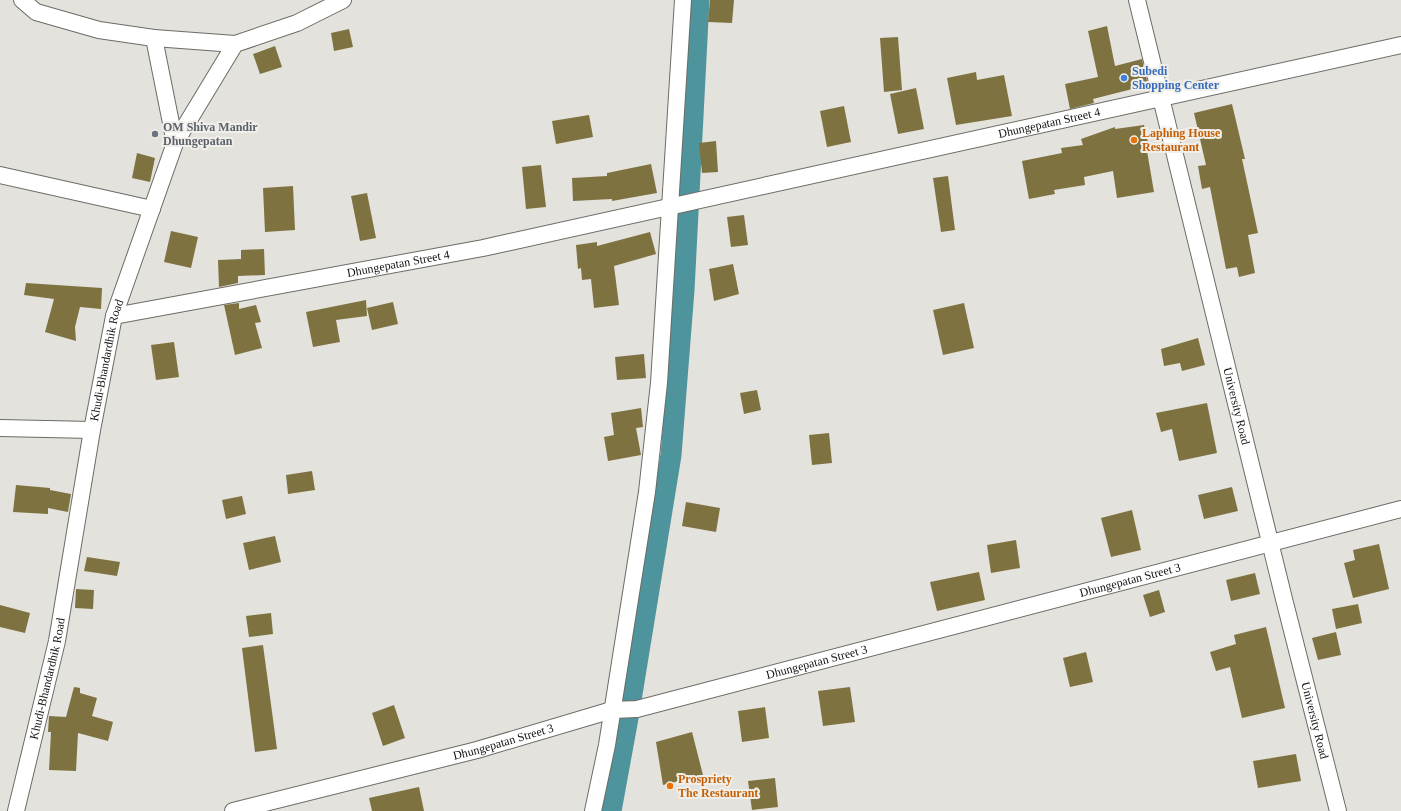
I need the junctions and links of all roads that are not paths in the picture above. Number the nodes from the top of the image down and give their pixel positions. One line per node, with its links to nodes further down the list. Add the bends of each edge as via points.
1 (22, 0): 5 (street, via 36,12 99,30)
2 (343, 0): 6 (street, via 297,22)
3 (683, 0): 11 (street)
4 (1137, 0): 8 (street, University Road)
5 (154, 38): 6 (street); 9 (street)
6 (235, 44): 9 (street, Khudi-Bhandardhik Road)
7 (1401, 45): 8 (street, Dhungepatan Street 4)
8 (1161, 99): 11 (street, Dhungepatan Street 4); 17 (street, University Road)
9 (175, 143): 12 (street, Khudi-Bhandardhik Road)
10 (0, 175): 12 (street)
11 (676, 205): 13 (street, Dhungepatan Street 4, via 483,248); 18 (street, via 648,484)
12 (152, 209): 13 (street, Khudi-Bhandardhik Road)
13 (114, 316): 15 (street, Khudi-Bhandardhik Road)
14 (0, 428): 15 (street)
15 (92, 430): 19 (street, Khudi-Bhandardhik Road, via 57,641)
16 (1401, 509): 17 (street, Dhungepatan Street 3)
17 (1270, 542): 18 (street, Dhungepatan Street 3, via 637,709); 22 (street, University Road)
18 (612, 710): 20 (street, Dhungepatan Street 3, via 477,750); 21 (street)
19 (16, 811)
20 (233, 811)
21 (593, 811)
22 (1338, 811)

